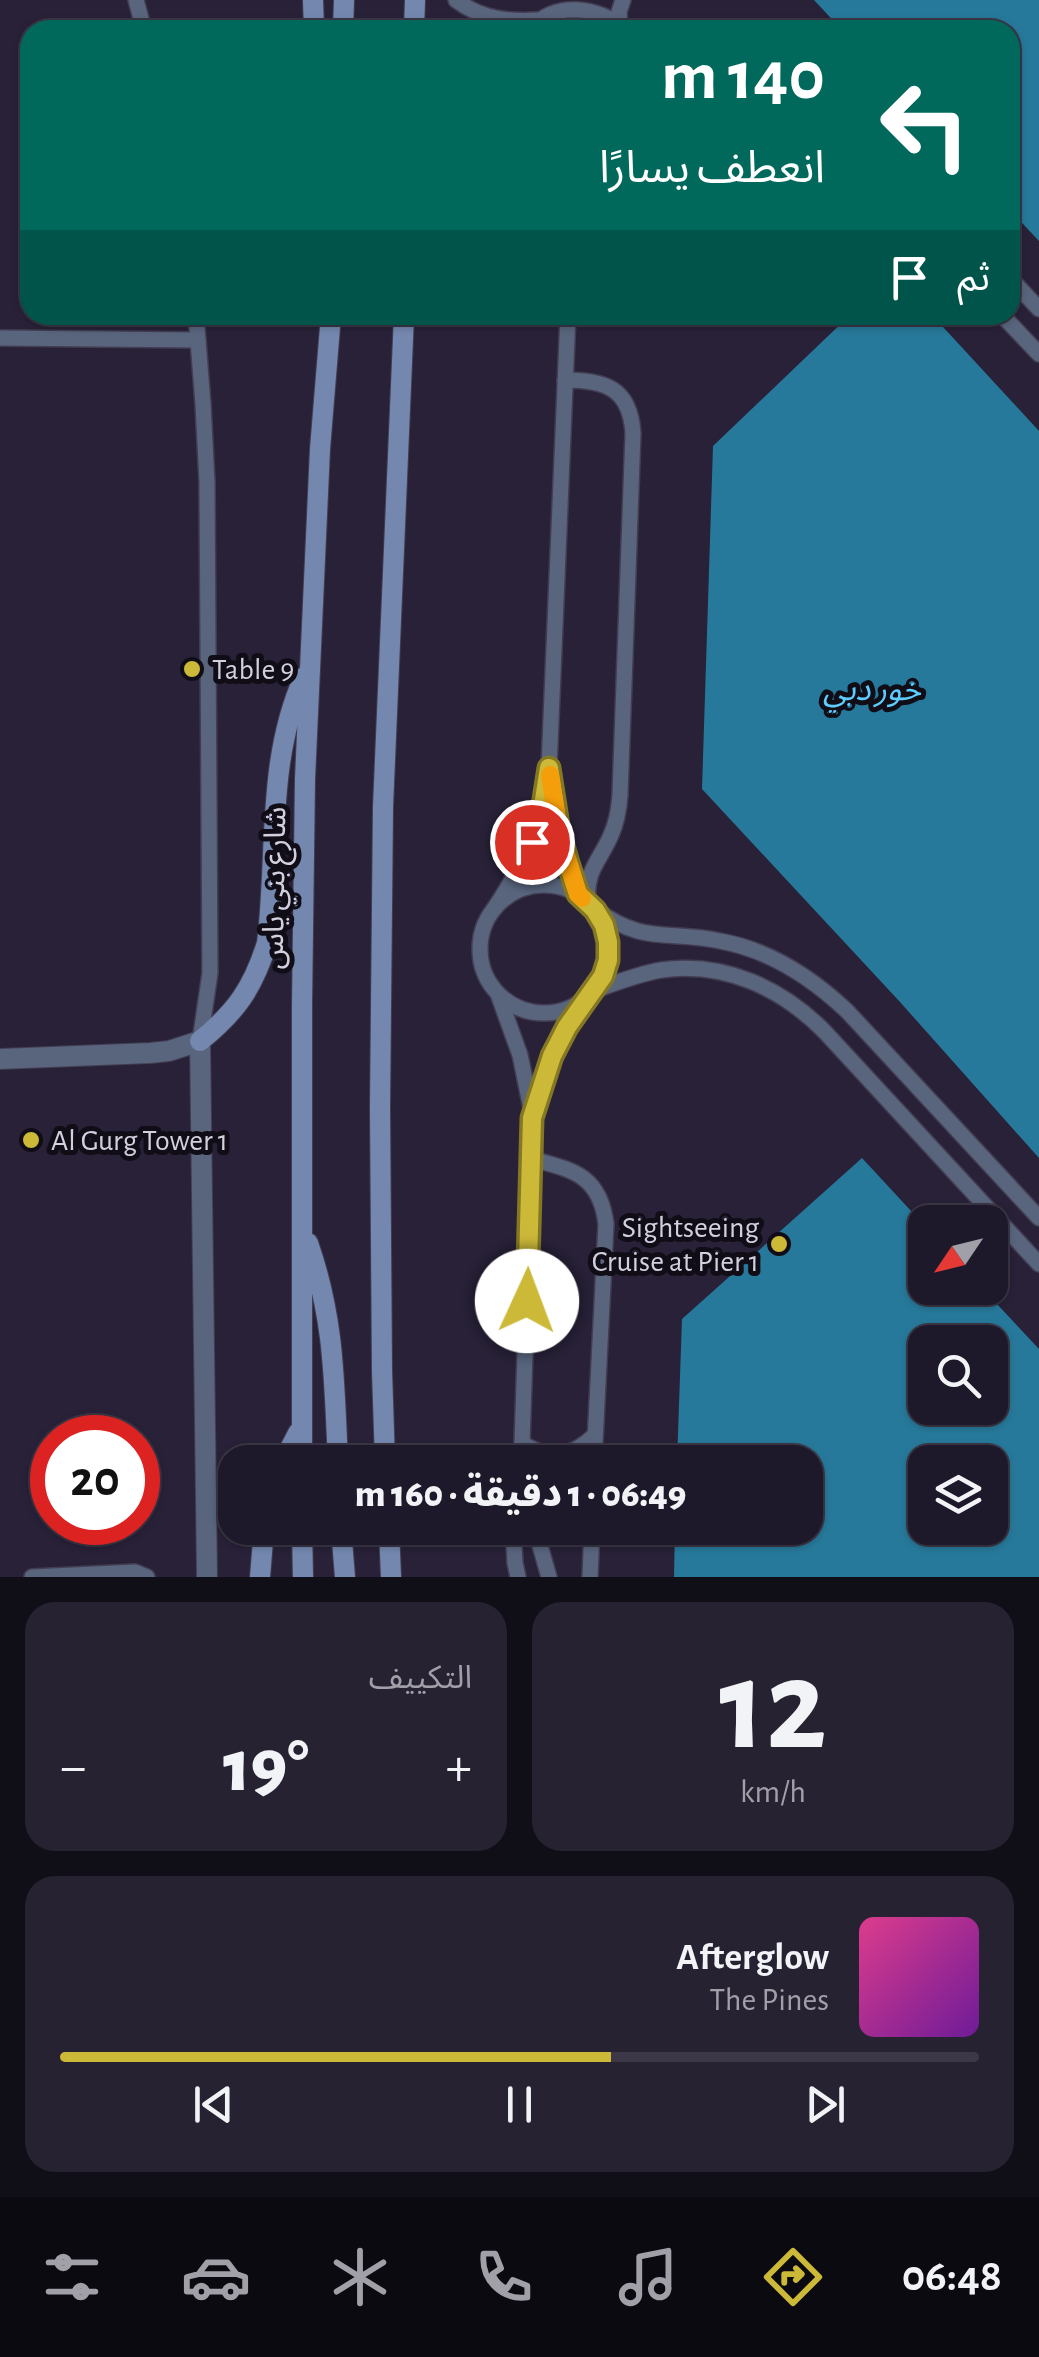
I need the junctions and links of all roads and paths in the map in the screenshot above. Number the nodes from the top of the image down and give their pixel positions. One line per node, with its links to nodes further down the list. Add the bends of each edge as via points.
1 (456, 0): 5 (lane)
2 (557, 0): 6 (lane)
3 (623, 0): 4 (lane)
4 (614, 18): 7 (lane, via 567,10)
5 (501, 20)
6 (541, 20)
7 (544, 20)
8 (1020, 289): 9 (lane)
9 (1039, 309)
10 (197, 325): 16 (lane)
11 (330, 325): 19 (main road, شارع بني ياس)
12 (404, 325): 38 (main road, via 382,882)
13 (568, 325): 18 (lane)
14 (1011, 325): 17 (lane)
15 (0, 338): 16 (lane)
16 (198, 340): 25 (lane, via 207,482 210,953)
17 (1039, 354)
18 (565, 380): 20 (lane); 21 (lane, via 589,380 617,392 634,432 620,795 614,831 589,875)
19 (309, 666): 25 (main road, via 278,762 267,944 243,999); 30 (main road, شارع بني ياس)
20 (549, 768): 21 (lane, via 559,832); 22 (lane, via 532,842)
21 (587, 902): 22 (lane, via 542,885 524,888); 24 (lane, via 608,942 603,976); 29 (lane, via 626,929 720,941 802,974 848,1011)
22 (494, 908): 23 (lane, via 480,942 481,961)
23 (498, 994): 24 (lane, via 550,1014); 27 (lane, via 520,1055)
24 (589, 995): 27 (lane, via 552,1056); 31 (lane, via 639,976 688,969 739,976 786,998)
25 (200, 1042): 26 (street, via 150,1054); 49 (street)
26 (0, 1059)
27 (532, 1118): 28 (lane)
28 (532, 1159): 33 (lane, via 581,1176 604,1210); 34 (lane)
29 (1039, 1218)
30 (302, 1227): 32 (main road, شارع بني ياس); 37 (main road, via 330,1320)
31 (1039, 1264)
32 (301, 1426): 35 (main road); 36 (main road, شارع بني ياس)
33 (595, 1436): 34 (lane, via 569,1454 536,1452); 39 (lane)
34 (522, 1443)
35 (292, 1445)
36 (302, 1445)
37 (337, 1445)
38 (384, 1445)
39 (595, 1445)
40 (263, 1545): 50 (main road)
41 (302, 1545): 51 (main road)
42 (342, 1545): 52 (main road)
43 (389, 1545): 53 (main road)
44 (514, 1545): 54 (lane)
45 (540, 1545): 55 (lane)
46 (591, 1545): 56 (lane)
47 (32, 1577): 48 (lane)
48 (147, 1577)
49 (207, 1577)
50 (260, 1577)
51 (303, 1577)
52 (345, 1577)
53 (392, 1577)
54 (518, 1577)
55 (549, 1577)
56 (590, 1577)

